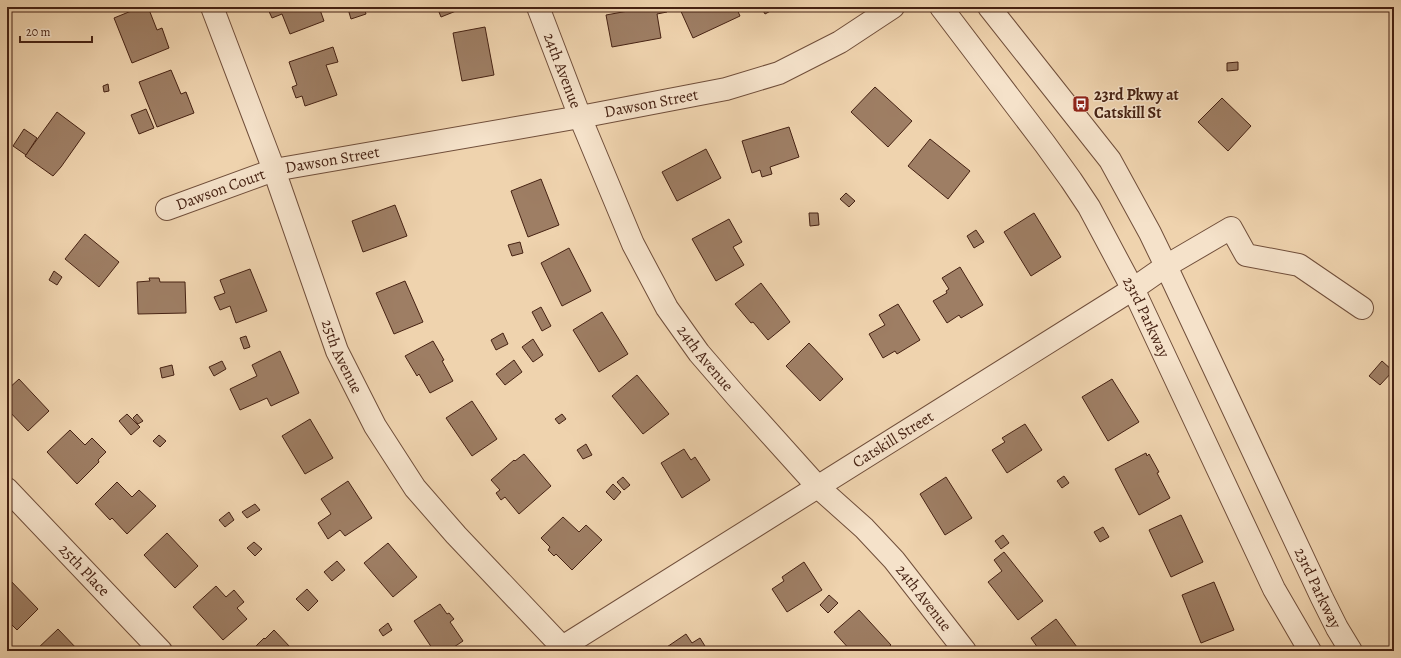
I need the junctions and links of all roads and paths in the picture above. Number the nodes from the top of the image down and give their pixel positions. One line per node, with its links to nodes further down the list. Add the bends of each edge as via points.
1 (212, 7): 7 (street, 25th Avenue)
2 (538, 7): 6 (street, 24th Avenue)
3 (893, 7): 6 (street, Dawson Street, via 840,42 780,72 726,89)
4 (941, 7): 10 (street, 23rd Parkway, via 1071,180 1089,207)
5 (989, 7): 9 (street, 23rd Parkway, via 1110,160)
6 (580, 117): 7 (street, Dawson Street); 12 (street, 24th Avenue, via 633,244 667,308 699,353)
7 (274, 170): 8 (street, Dawson Court); 14 (street, 25th Avenue, via 337,351 375,426 415,488)
8 (167, 209)
9 (1166, 266): 10 (street, Catskill Street); 11 (street, Catskill Street, via 1231,228 1246,255 1299,265); 18 (street, 23rd Parkway, via 1322,598)
10 (1132, 289): 12 (street, Catskill Street); 17 (street, 23rd Parkway, via 1274,588)
11 (1362, 308)
12 (818, 487): 14 (street, Catskill Street); 16 (street, 24th Avenue, via 864,528 894,560)
13 (7, 489): 15 (street, 25th Place)
14 (561, 650)
15 (161, 651)
16 (965, 651)
17 (1310, 651)
18 (1351, 651)

